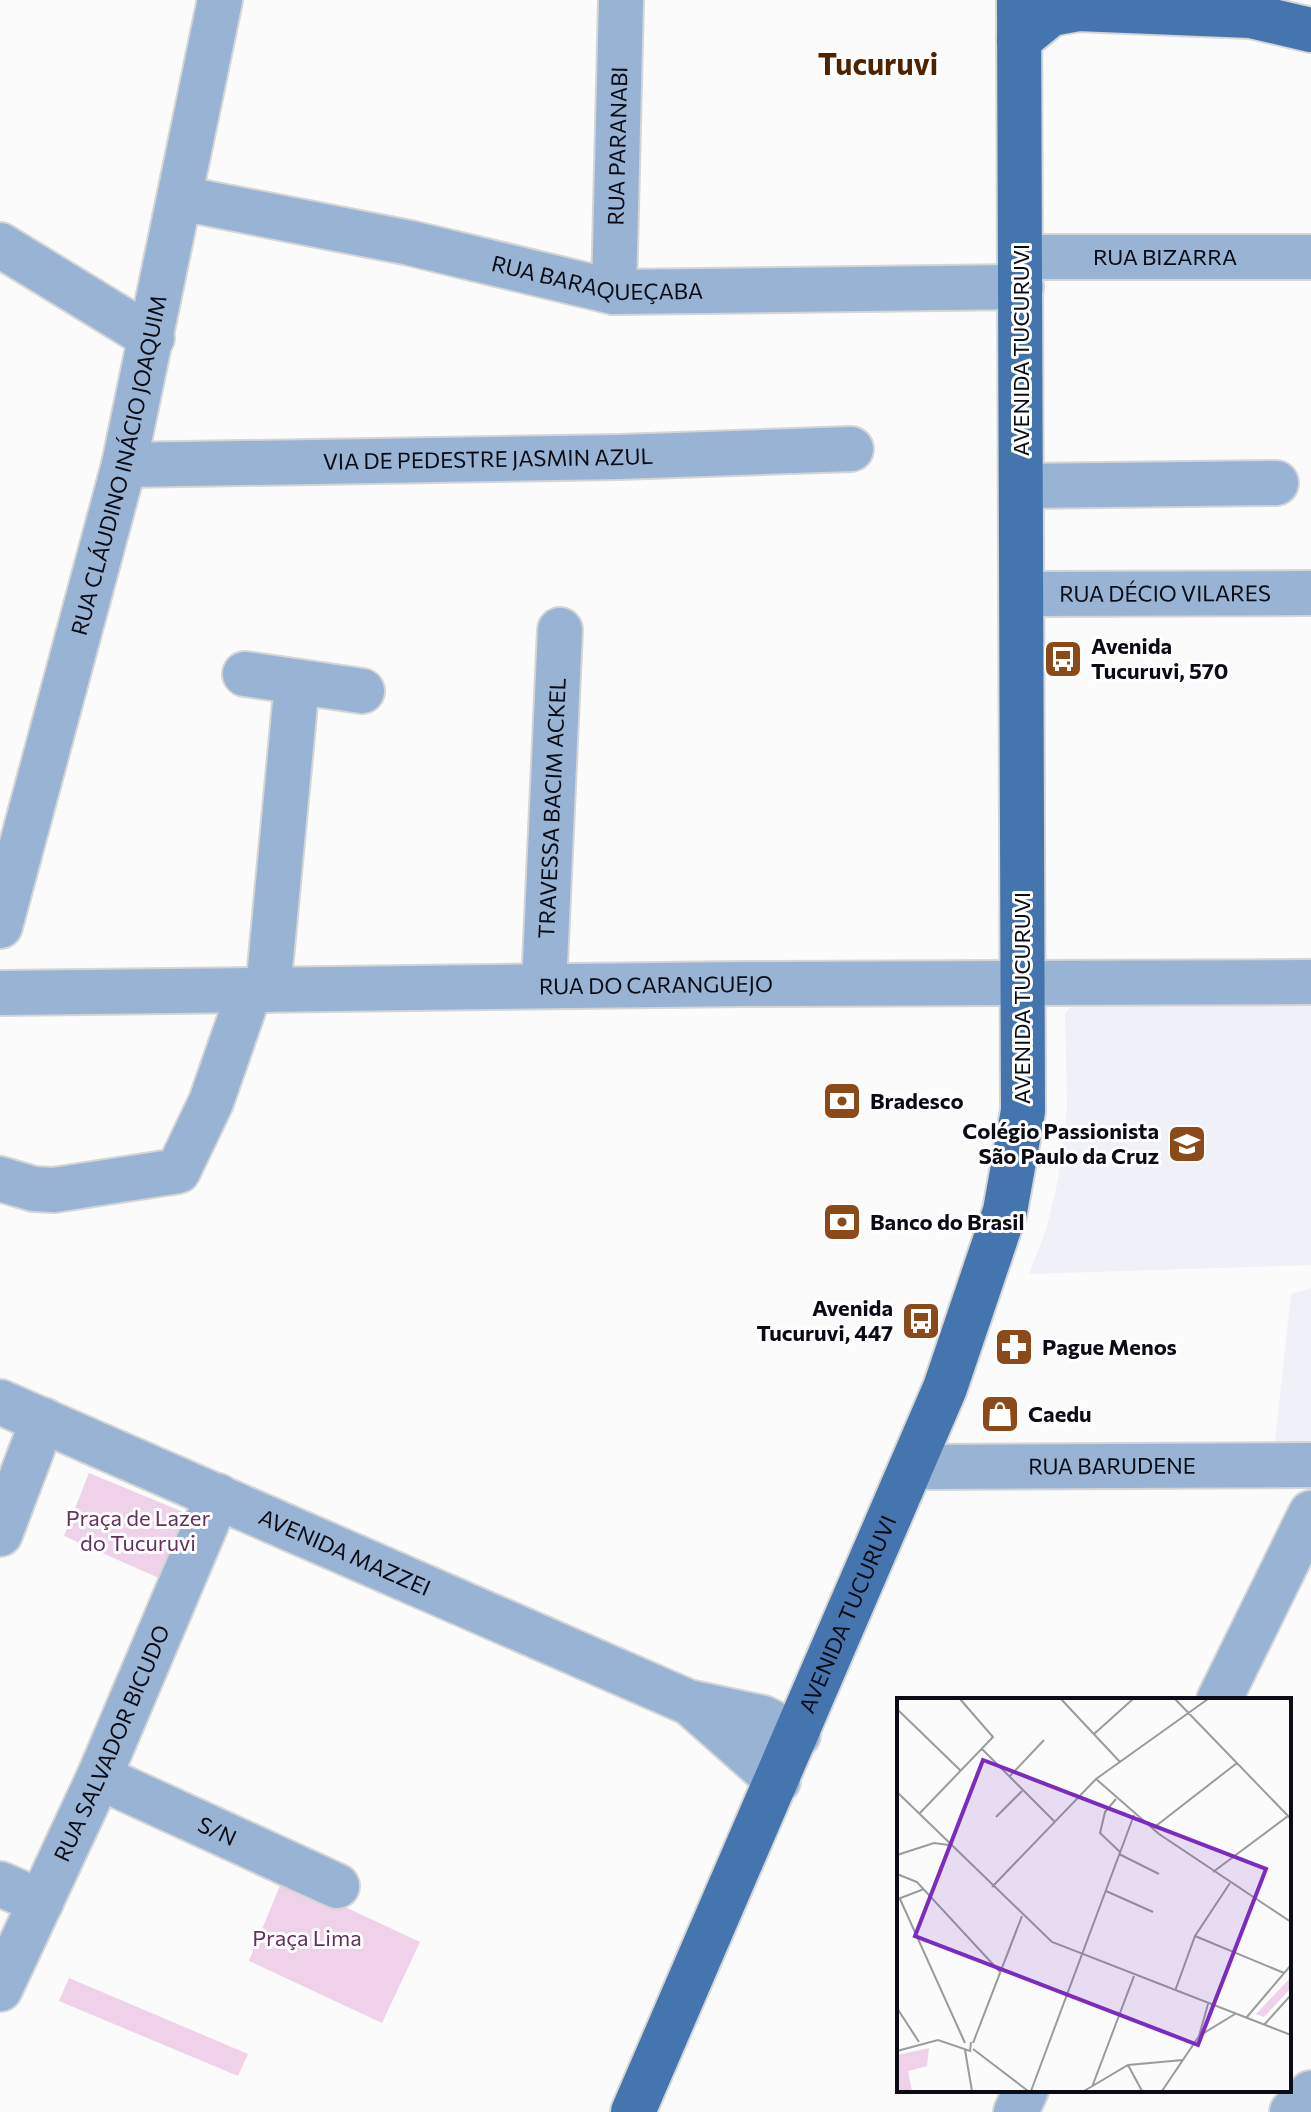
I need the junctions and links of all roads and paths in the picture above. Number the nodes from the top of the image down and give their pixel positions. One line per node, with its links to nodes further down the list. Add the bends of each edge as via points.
1 (220, 0): 6 (street, RUA CLÁUDINO INÁCIO JOAQUIM)
2 (621, 0): 10 (street, RUA PARANABI)
3 (1242, 8): 4 (main road, via 1078,9); 5 (main road)
4 (1019, 20): 9 (main road, AVENIDA TUCURUVI)
5 (1311, 30)
6 (180, 198): 10 (street, RUA BARAQUEÇABA, via 410,243); 11 (street, RUA CLÁUDINO INÁCIO JOAQUIM)
7 (0, 245): 11 (street)
8 (1311, 257): 9 (street, RUA BIZARRA)
9 (1021, 272): 10 (street, RUA BARAQUEÇABA); 15 (main road, AVENIDA TUCURUVI)
10 (614, 292)
11 (152, 338): 13 (street, RUA CLÁUDINO INÁCIO JOAQUIM)
12 (851, 449): 13 (street, VIA DE PEDESTRE JASMIN AZUL)
13 (124, 465): 22 (street, RUA CLÁUDINO INÁCIO JOAQUIM)
14 (1276, 483): 15 (street)
15 (1021, 486): 17 (main road, AVENIDA TUCURUVI)
16 (1311, 593): 17 (street, RUA DÉCIO VILARES)
17 (1021, 594): 25 (main road, AVENIDA TUCURUVI)
18 (560, 630): 26 (street, TRAVESSA BACIM ACKEL)
19 (245, 674): 20 (street)
20 (297, 682): 21 (street); 27 (street)
21 (362, 691)
22 (12, 836): 23 (street, RUA CLÁUDINO INÁCIO JOAQUIM)
23 (0, 926)
24 (1311, 982): 25 (street, RUA DO CARANGUEJO)
25 (1022, 985): 26 (street, RUA DO CARANGUEJO); 33 (main road, AVENIDA TUCURUVI, via 1023,1111 1005,1211 950,1376)
26 (544, 986): 27 (street, RUA DO CARANGUEJO)
27 (259, 990): 28 (street, RUA DO CARANGUEJO); 29 (street, via 178,1171 54,1190)
28 (0, 993)
29 (0, 1179)
30 (0, 1402): 31 (street, AVENIDA MAZZEI)
31 (43, 1420): 34 (street, AVENIDA MAZZEI); 36 (street)
32 (1311, 1465): 33 (street, RUA BARUDENE)
33 (912, 1467): 39 (main road, AVENIDA TUCURUVI)
34 (218, 1496): 38 (street, AVENIDA MAZZEI); 40 (street, RUA SALVADOR BICUDO)
35 (1311, 1513): 37 (street)
36 (0, 1534)
37 (1220, 1698)
38 (688, 1702): 39 (street, AVENIDA MAZZEI, via 763,1718); 41 (street, AVENIDA MAZZEI)
39 (798, 1735): 41 (main road, AVENIDA TUCURUVI)
40 (99, 1777): 43 (street, S/N); 44 (street, RUA SALVADOR BICUDO)
41 (778, 1781): 48 (main road, AVENIDA TUCURUVI)
42 (0, 1884): 44 (street)
43 (337, 1886)
44 (41, 1902): 45 (street, RUA SALVADOR BICUDO)
45 (0, 1989)
46 (1025, 2092): 49 (street)
47 (1311, 2093): 50 (street)
48 (635, 2109)
49 (1016, 2112)
50 (1292, 2112)

